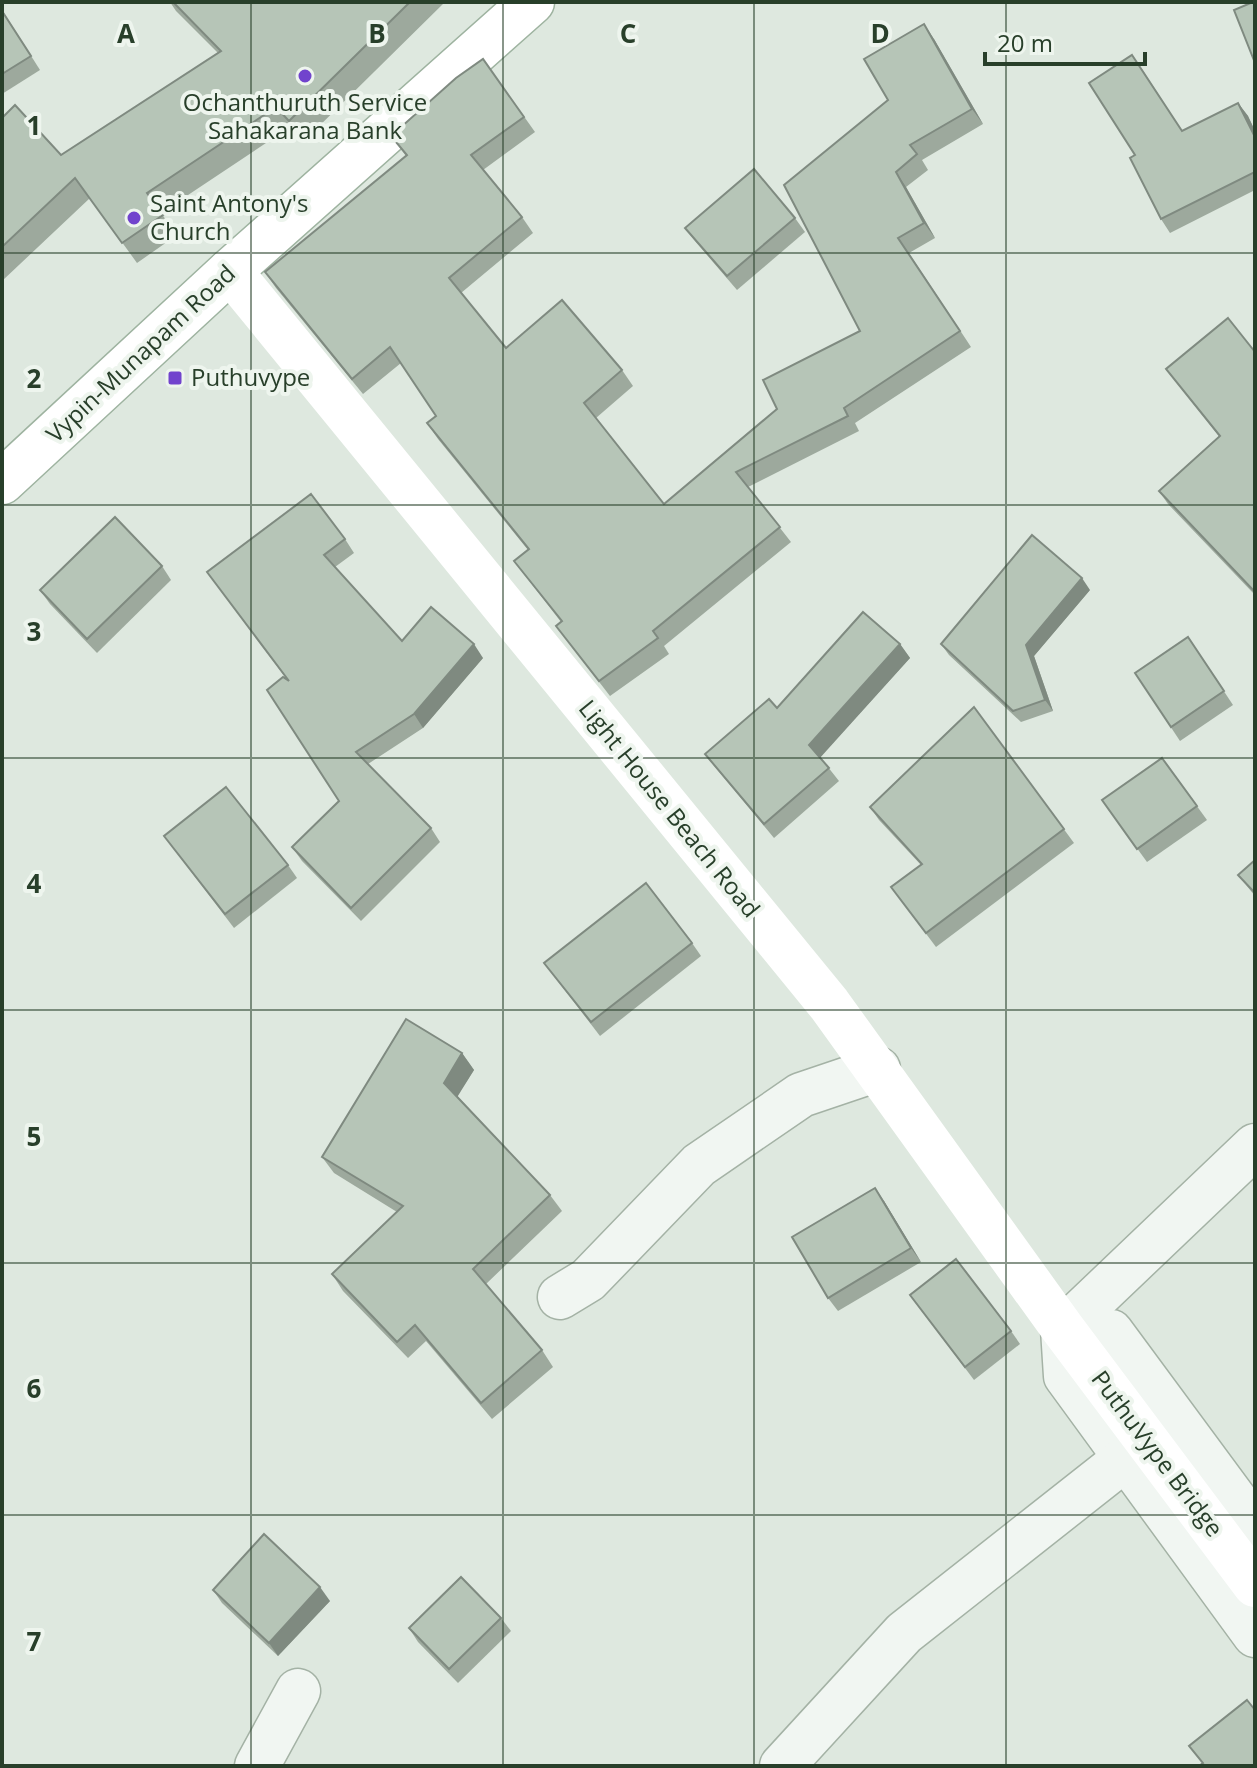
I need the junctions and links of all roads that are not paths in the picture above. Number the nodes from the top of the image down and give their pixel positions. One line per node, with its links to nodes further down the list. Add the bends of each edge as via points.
1 (532, 2): 2 (main road, Vypin-Munapam Road)
2 (230, 271): 3 (main road, Vypin-Munapam Road); 4 (main road, Light House Beach Road)
3 (2, 482)
4 (878, 1069): 6 (street, via 801,1095 699,1165 588,1280); 7 (main road, Light House Beach Road)
5 (1255, 1146): 7 (street)
6 (560, 1297)
7 (1075, 1345): 8 (street, via 1066,1376); 9 (street, via 1111,1332); 10 (main road, PuthuVype Bridge)
8 (1126, 1458): 11 (street); 14 (street, via 904,1633)
9 (1255, 1527)
10 (1255, 1585)
11 (1255, 1635)
12 (298, 1691): 13 (street)
13 (257, 1766)
14 (782, 1766)

